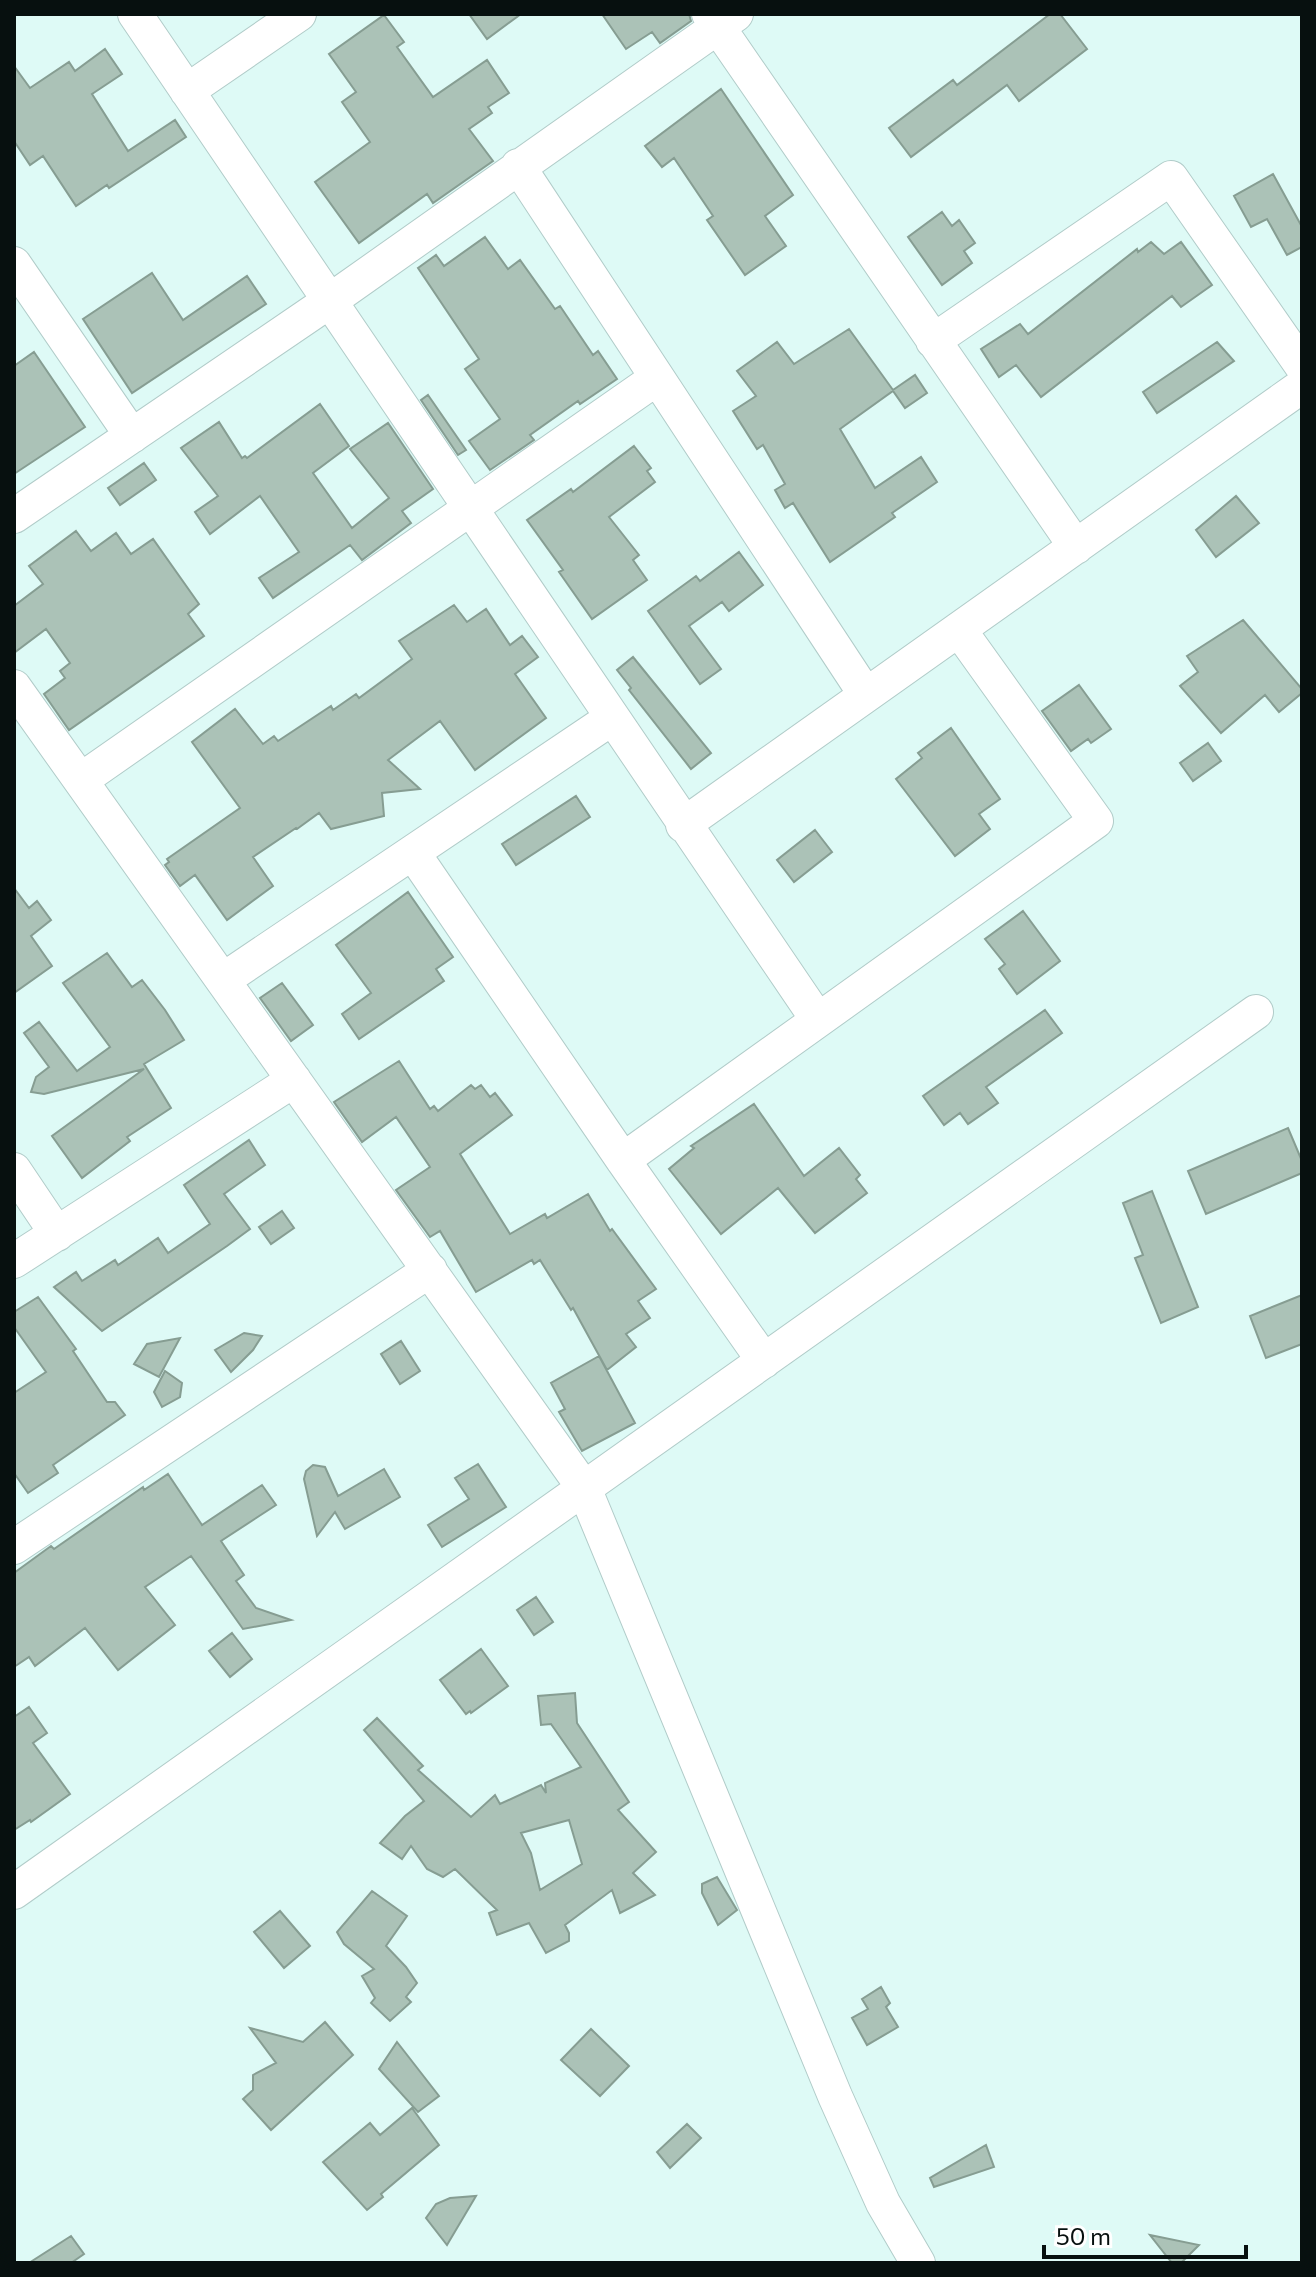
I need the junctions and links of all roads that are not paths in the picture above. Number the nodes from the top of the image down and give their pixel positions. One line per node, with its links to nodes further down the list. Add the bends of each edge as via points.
1 (135, 14): 4 (street)
2 (299, 14): 4 (street)
3 (721, 18): 5 (street); 8 (street)
4 (187, 91): 7 (street)
5 (518, 166): 7 (street); 10 (street)
6 (14, 264): 12 (street)
7 (331, 300): 12 (street); 13 (street)
8 (933, 341): 9 (street, via 1171,178); 15 (street)
9 (1302, 366)
10 (657, 378): 13 (street); 18 (street)
11 (1302, 386): 15 (street)
12 (132, 436): 14 (street)
13 (470, 508): 19 (street); 20 (street)
14 (14, 516)
15 (1076, 547): 16 (street)
16 (960, 631): 18 (street); 25 (street, via 1096,821)
17 (14, 687): 20 (street)
18 (866, 695): 21 (street)
19 (612, 718): 21 (street); 22 (street)
20 (81, 780): 23 (street)
21 (683, 825): 25 (street)
22 (413, 853): 23 (street); 27 (street)
23 (223, 980): 26 (street)
24 (1256, 1012): 32 (street)
25 (818, 1020): 27 (street)
26 (294, 1080): 29 (street); 31 (street)
27 (623, 1160): 32 (street)
28 (14, 1170): 29 (street)
29 (57, 1234): 30 (street)
30 (14, 1261)
31 (430, 1270): 33 (street); 34 (street)
32 (764, 1361): 33 (street)
33 (584, 1488): 35 (street); 36 (street, via 835,2096 883,2203)
34 (14, 1547)
35 (14, 1892)
36 (918, 2263)

